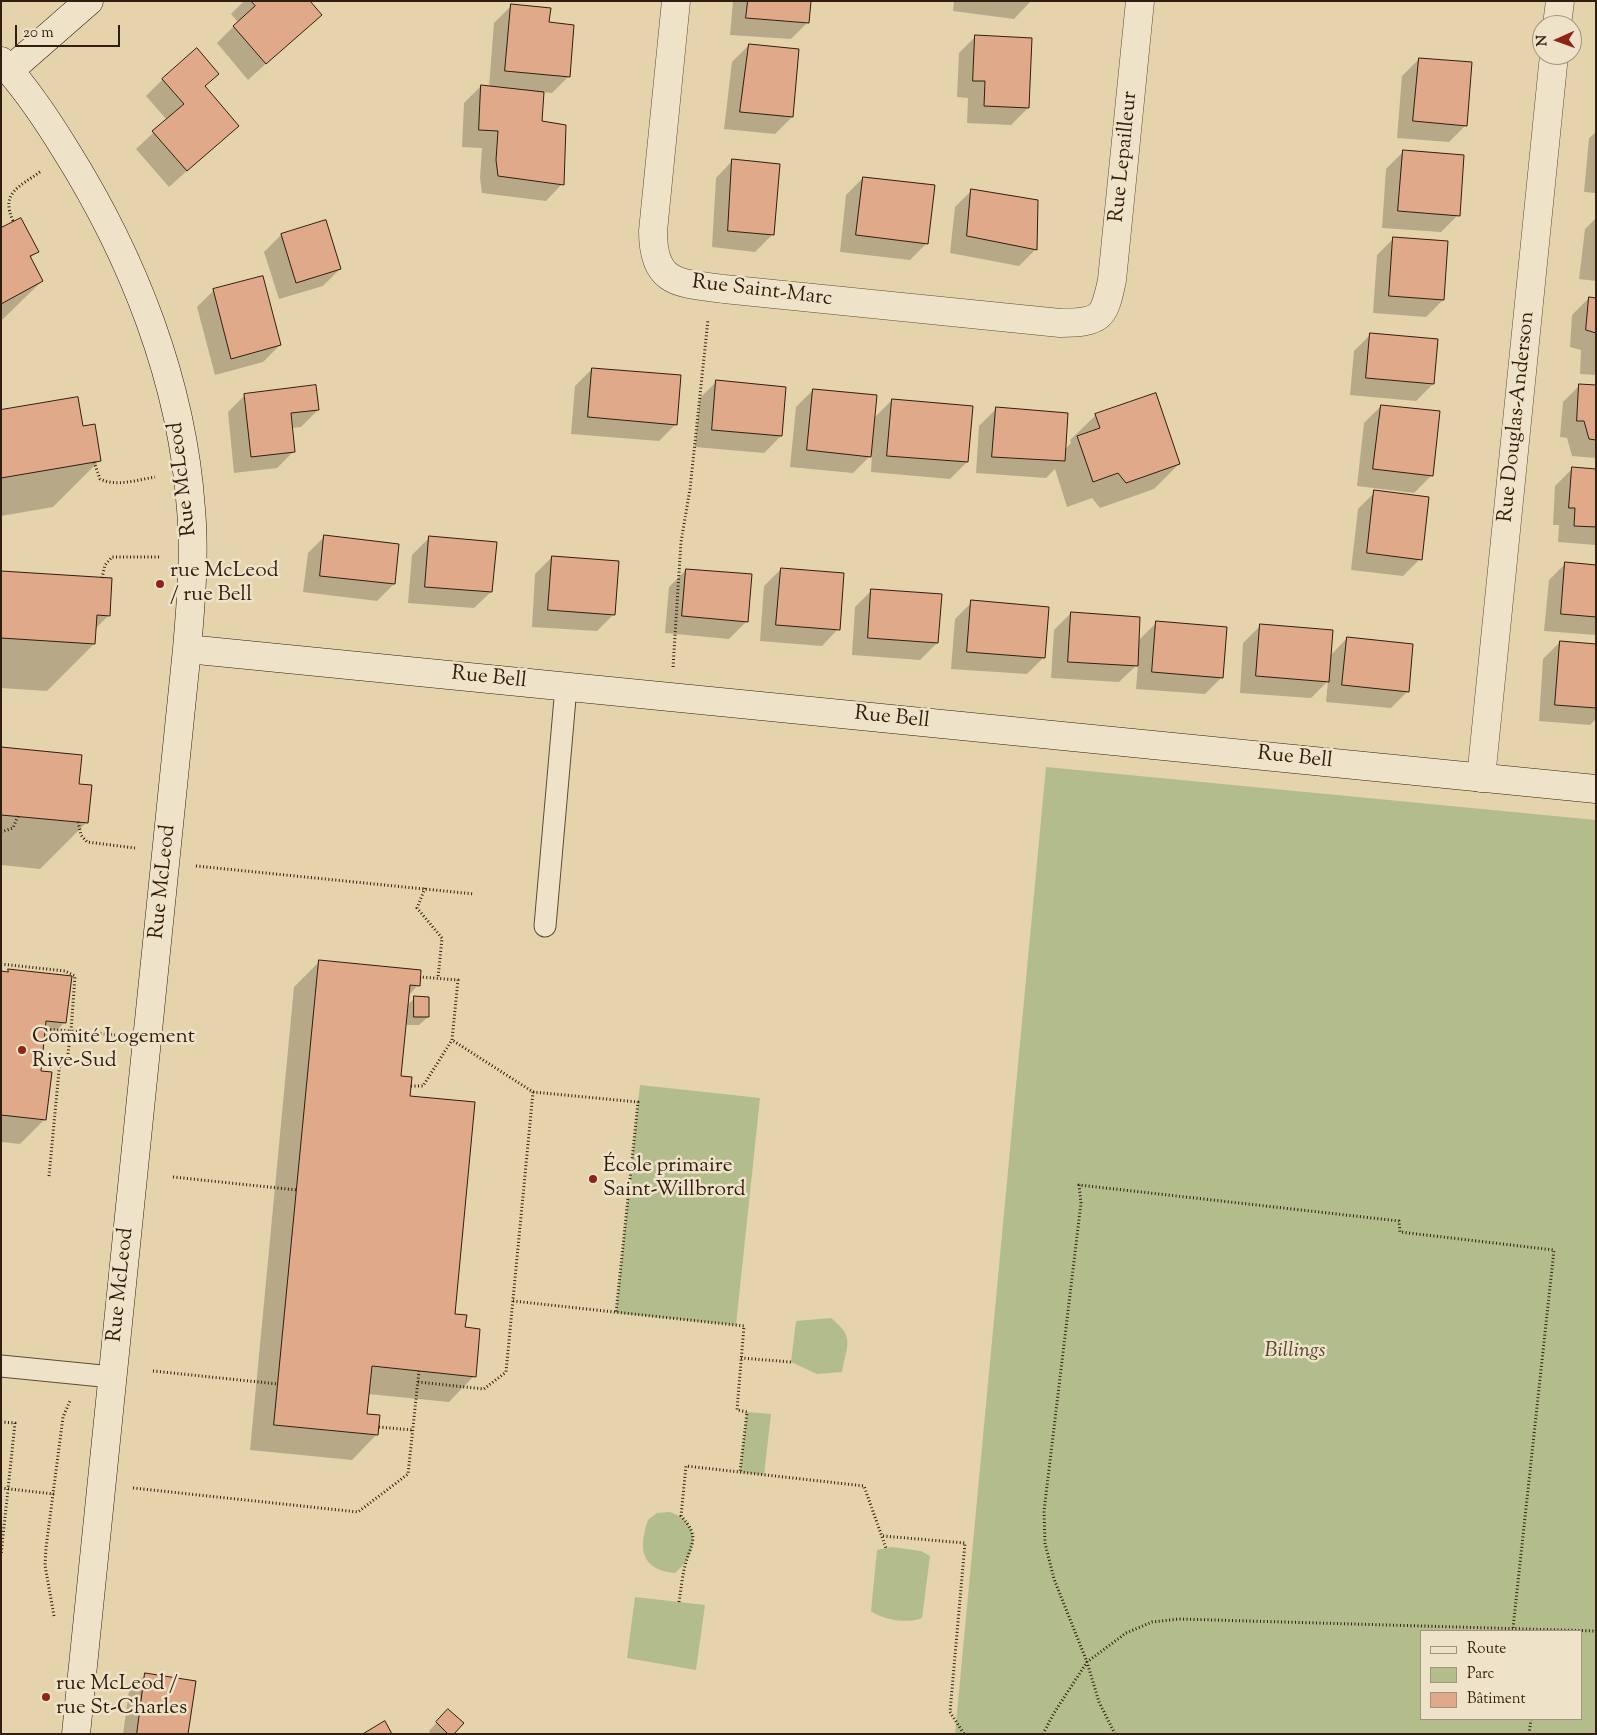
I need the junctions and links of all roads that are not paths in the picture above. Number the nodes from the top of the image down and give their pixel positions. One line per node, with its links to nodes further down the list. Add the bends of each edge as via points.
1 (89, 1): 6 (street)
2 (676, 1): 8 (street, Rue Saint-Marc, via 652,231 658,266 669,277 724,289 1035,321 1084,322)
3 (1140, 1): 8 (street, Rue Lepailleur, via 1112,280)
4 (1560, 1): 5 (street)
5 (1558, 15)
6 (6, 65): 9 (street, Rue McLeod, via 35,102 99,207 138,290 167,372 191,508 192,574)
7 (1553, 65): 11 (street, Rue Douglas-Anderson)
8 (1104, 311)
9 (187, 649): 10 (street, Rue Bell); 15 (street, Rue McLeod)
10 (566, 687): 11 (street, Rue Bell); 13 (lane)
11 (1481, 778): 12 (street, Rue Bell)
12 (1596, 789)
13 (545, 926)
14 (1, 1366): 15 (lane)
15 (112, 1377): 16 (street, Rue McLeod)
16 (76, 1734)

